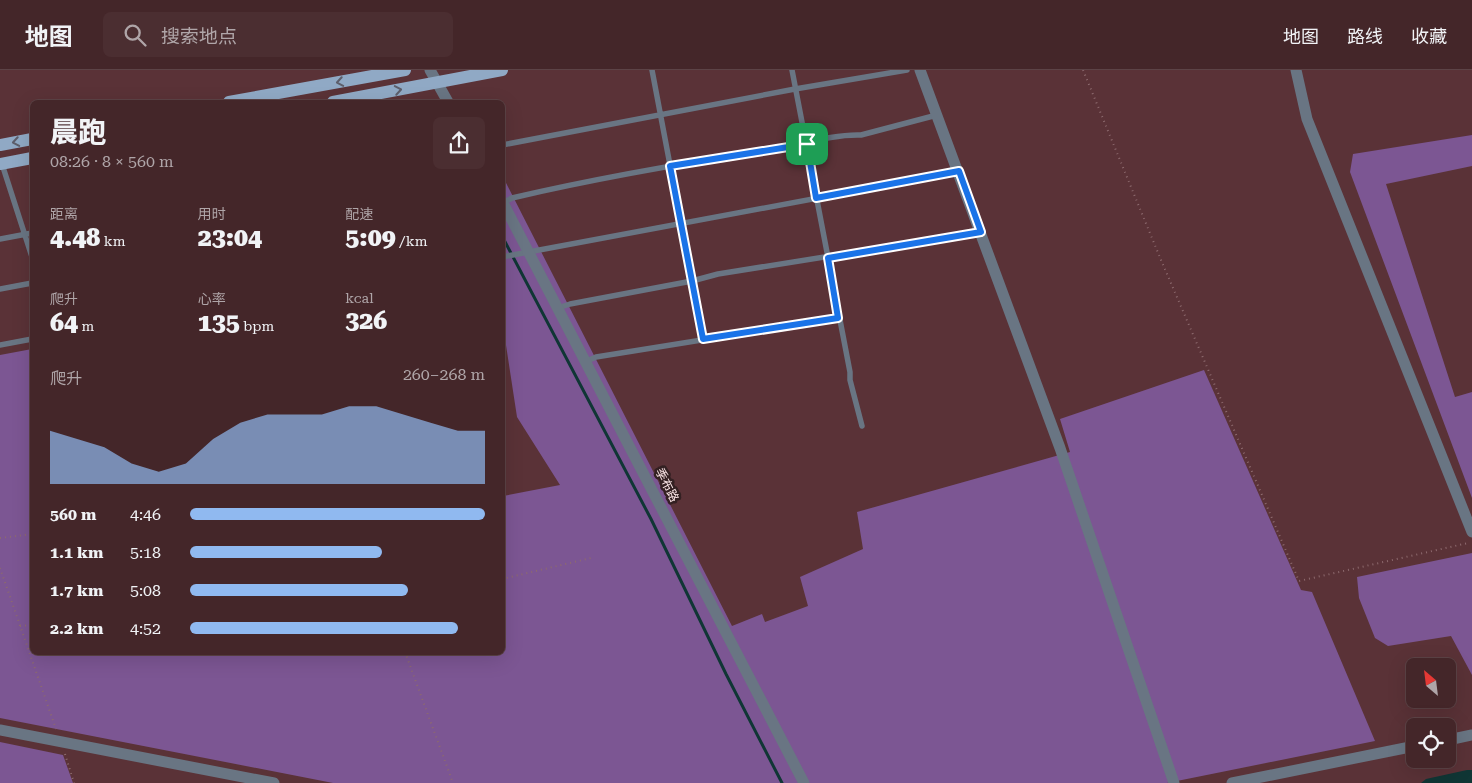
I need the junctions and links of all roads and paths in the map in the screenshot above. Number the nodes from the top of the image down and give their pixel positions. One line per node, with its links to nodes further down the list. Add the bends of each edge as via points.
1 (405, 70): 12 (main road, one-way to 12)
2 (430, 70): 10 (street)
3 (502, 70): 10 (main road)
4 (652, 70): 15 (lane)
5 (792, 70): 11 (lane)
6 (908, 70): 11 (lane)
7 (920, 70): 16 (street)
8 (1084, 70): 50 (path, via 1161,260 1299,581)
9 (1296, 70): 47 (street, via 1307,119)
10 (437, 83): 13 (main road, one-way to 10); 14 (street)
11 (795, 89): 15 (lane); 19 (lane)
12 (240, 100)
13 (344, 100)
14 (447, 100)
15 (660, 115): 18 (lane); 23 (lane)
16 (936, 115): 19 (lane, via 861,135); 24 (street)
17 (30, 139): 20 (main road, one-way to 20)
18 (505, 144)
19 (807, 144): 23 (lane); 25 (lane)
20 (0, 145)
21 (30, 158): 22 (main road)
22 (1, 164): 31 (lane)
23 (670, 166): 26 (lane, via 585,181); 28 (lane)
24 (959, 171): 25 (lane); 29 (street)
25 (816, 198): 28 (lane); 36 (lane)
26 (505, 201)
27 (505, 207): 34 (street, 季布路)
28 (680, 223): 34 (lane); 37 (lane)
29 (981, 232): 36 (lane); 68 (street, via 1060,448)
30 (30, 233): 31 (lane)
31 (25, 234): 32 (lane); 33 (lane)
32 (0, 239)
33 (30, 250)
34 (523, 254): 35 (lane); 40 (street, 季布路)
35 (505, 257)
36 (828, 258): 37 (lane, via 718,274); 41 (lane)
37 (692, 281): 40 (lane); 43 (lane)
38 (30, 283): 39 (lane)
39 (0, 289)
40 (558, 308): 45 (street, 季布路)
41 (838, 318): 43 (lane); 46 (lane)
42 (30, 339): 44 (lane)
43 (703, 339): 45 (lane)
44 (0, 345)
45 (587, 361): 67 (street, 季布路)
46 (862, 426)
47 (1472, 532)
48 (30, 534): 49 (path)
49 (0, 538)
50 (1472, 543)
51 (591, 558): 53 (path)
52 (0, 568): 55 (path)
53 (505, 578)
54 (30, 625): 55 (path)
55 (20, 626): 56 (path)
56 (30, 655)
57 (30, 655): 62 (path)
58 (406, 655): 66 (path)
59 (0, 730): 62 (street)
60 (1472, 735): 61 (street)
61 (1456, 738)
62 (60, 741): 64 (path); 65 (street)
63 (1406, 748): 69 (street)
64 (74, 783)
65 (274, 783)
66 (453, 783)
67 (804, 783)
68 (1174, 783)
69 (1232, 783)

